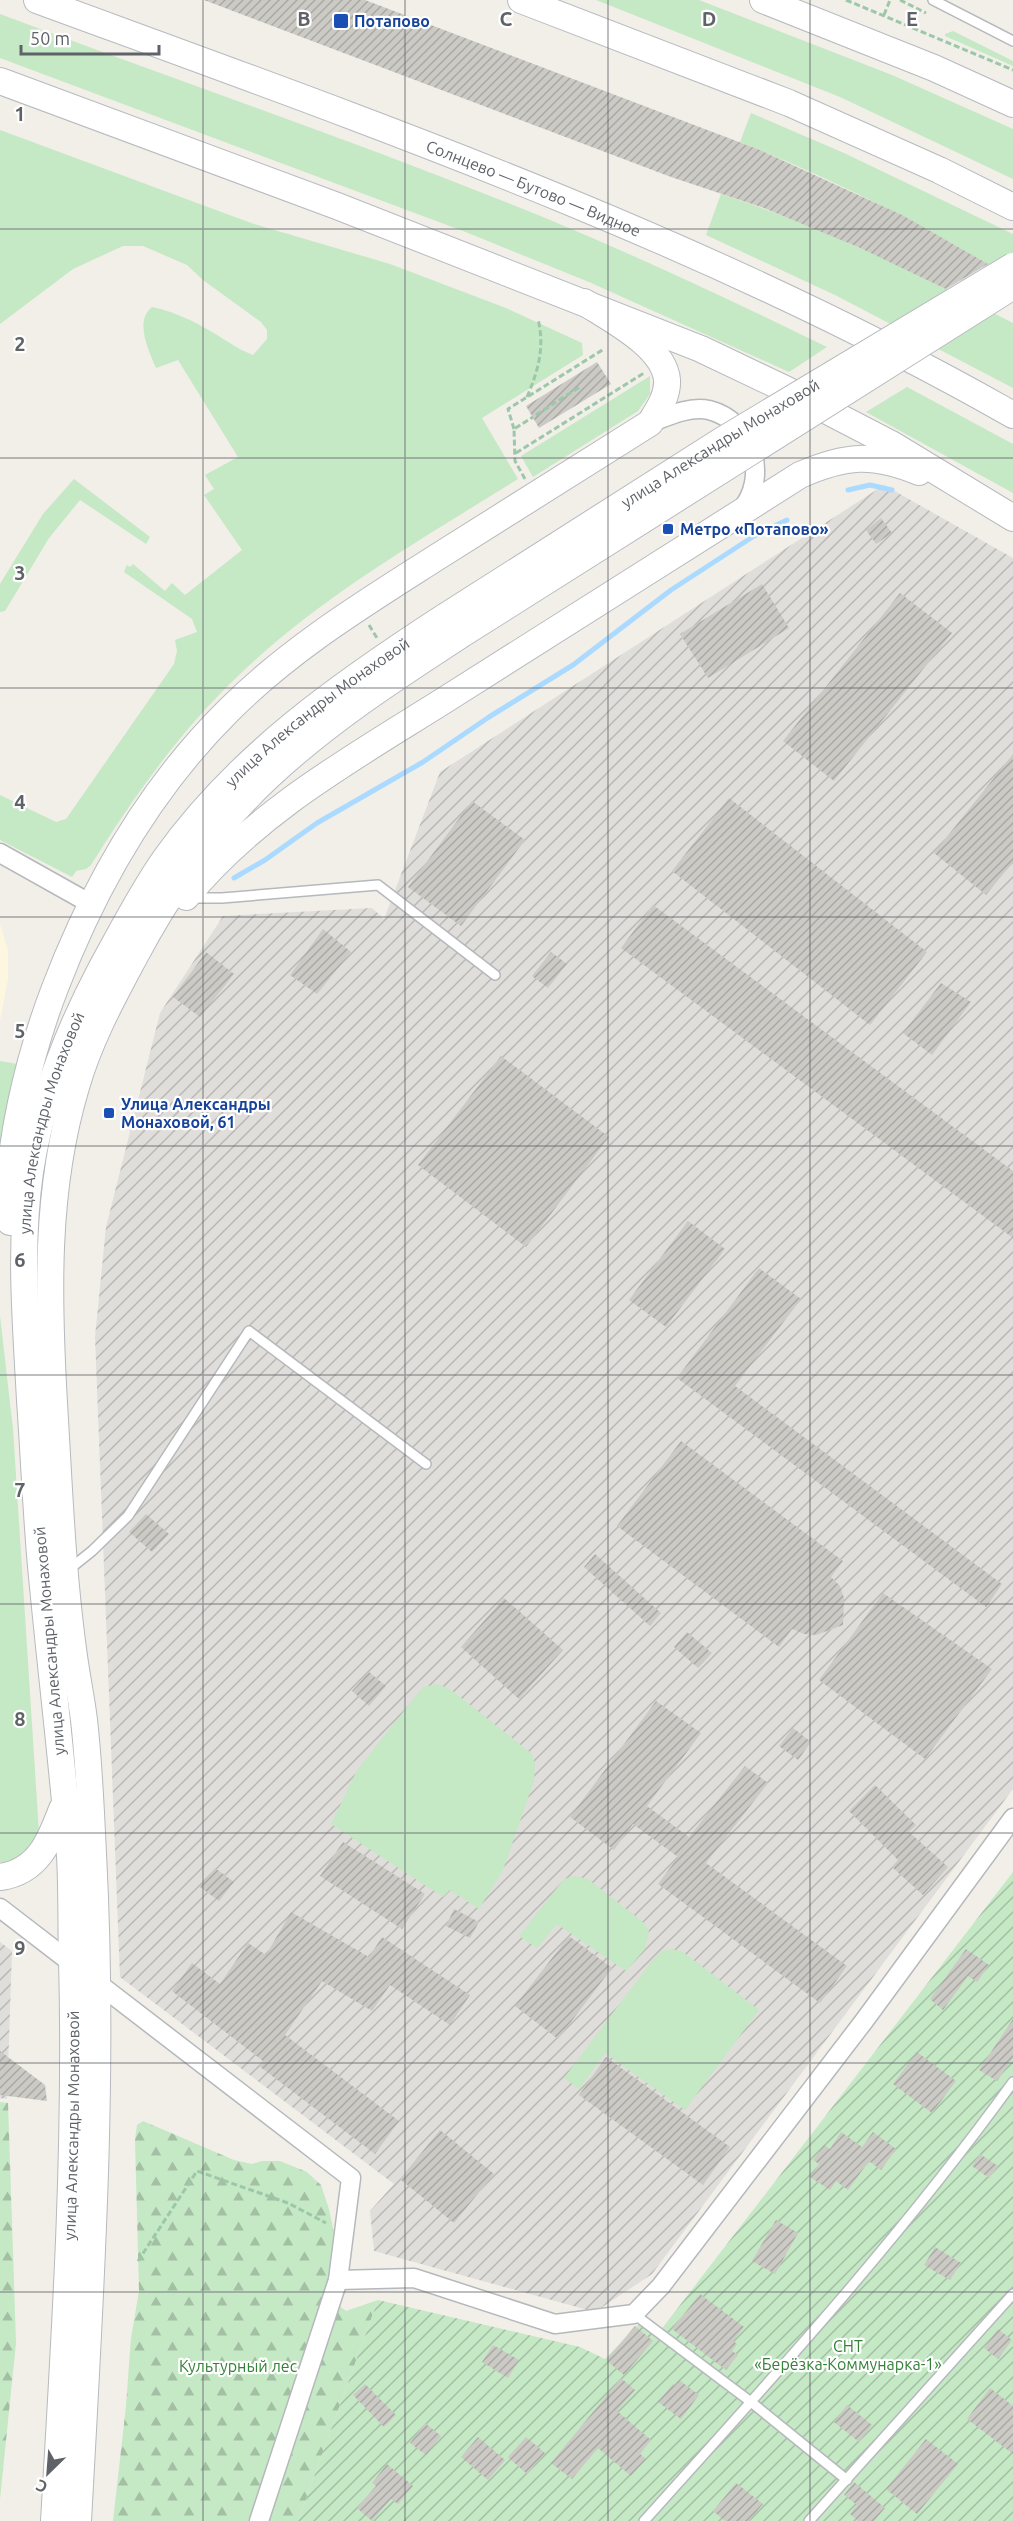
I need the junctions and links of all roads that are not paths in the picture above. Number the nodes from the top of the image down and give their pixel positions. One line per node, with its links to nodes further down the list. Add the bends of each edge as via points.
1 (37, 0): 12 (main road, Солнцево — Бутово — Видное, via 430,145 613,219 794,302)
2 (520, 0): 8 (main road, via 789,103)
3 (763, 0): 7 (main road)
4 (933, 0): 5 (lane)
5 (1013, 41)
6 (0, 81): 11 (main road)
7 (1013, 104)
8 (1013, 207)
9 (1013, 266): 17 (main road, улица Александры Монаховой, bridge, via 701,453)
10 (1013, 286): 17 (main road, улица Александры Монаховой, bridge)
11 (584, 302): 13 (main road, via 650,348 663,365 666,387); 14 (main road, via 701,349 787,390 893,445)
12 (1013, 415)
13 (650, 423): 15 (street, via 687,411 708,410 731,420 740,429 752,450 755,474 749,497); 20 (main road, via 322,631 256,684 206,734 155,798)
14 (965, 490): 15 (main road, via 899,464 846,458 800,475); 16 (main road)
15 (735, 517): 19 (main road, via 338,766 277,809)
16 (1013, 518)
17 (452, 626): 19 (main road, улица Александры Монаховой, via 266,779 219,829); 22 (main road, улица Александры Монаховой, via 342,685 250,761 194,823 134,908 84,1002 40,1123 26,1214)
18 (0, 853): 20 (street)
19 (181, 891): 21 (lane, via 194,898 222,898 378,885); 24 (main road, улица Александры Монаховой, via 129,968 105,1012 76,1086 65,1129 50,1252 50,1335)
20 (91, 904): 22 (main road, via 43,1020 14,1141 9,1211 13,1268)
21 (495, 975)
22 (25, 1332): 25 (main road, улица Александры Монаховой, via 40,1560)
23 (426, 1464): 24 (lane, via 249,1331 128,1516)
24 (65, 1572): 30 (main road, улица Александры Монаховой, via 84,1721 94,1858)
25 (64, 1803): 27 (main road, via 50,1842 40,1856 23,1870); 29 (main road, улица Александры Монаховой, via 70,1859)
26 (1013, 1818): 34 (street, via 850,2040 661,2286)
27 (0, 1877)
28 (0, 1908): 29 (street)
29 (72, 1964): 30 (street); 37 (main road, улица Александры Монаховой, via 73,2110)
30 (97, 1982): 32 (street, via 351,2178); 38 (main road, улица Александры Монаховой, via 97,2111)
31 (1013, 2082): 35 (lane, via 956,2159)
32 (338, 2280): 34 (street, via 414,2278 555,2324); 39 (street)
33 (1013, 2294): 36 (lane)
34 (634, 2314): 35 (lane)
35 (752, 2402): 36 (lane); 40 (lane)
36 (847, 2480): 41 (lane)
37 (54, 2521)
38 (78, 2521)
39 (259, 2521)
40 (644, 2521)
41 (809, 2521)

